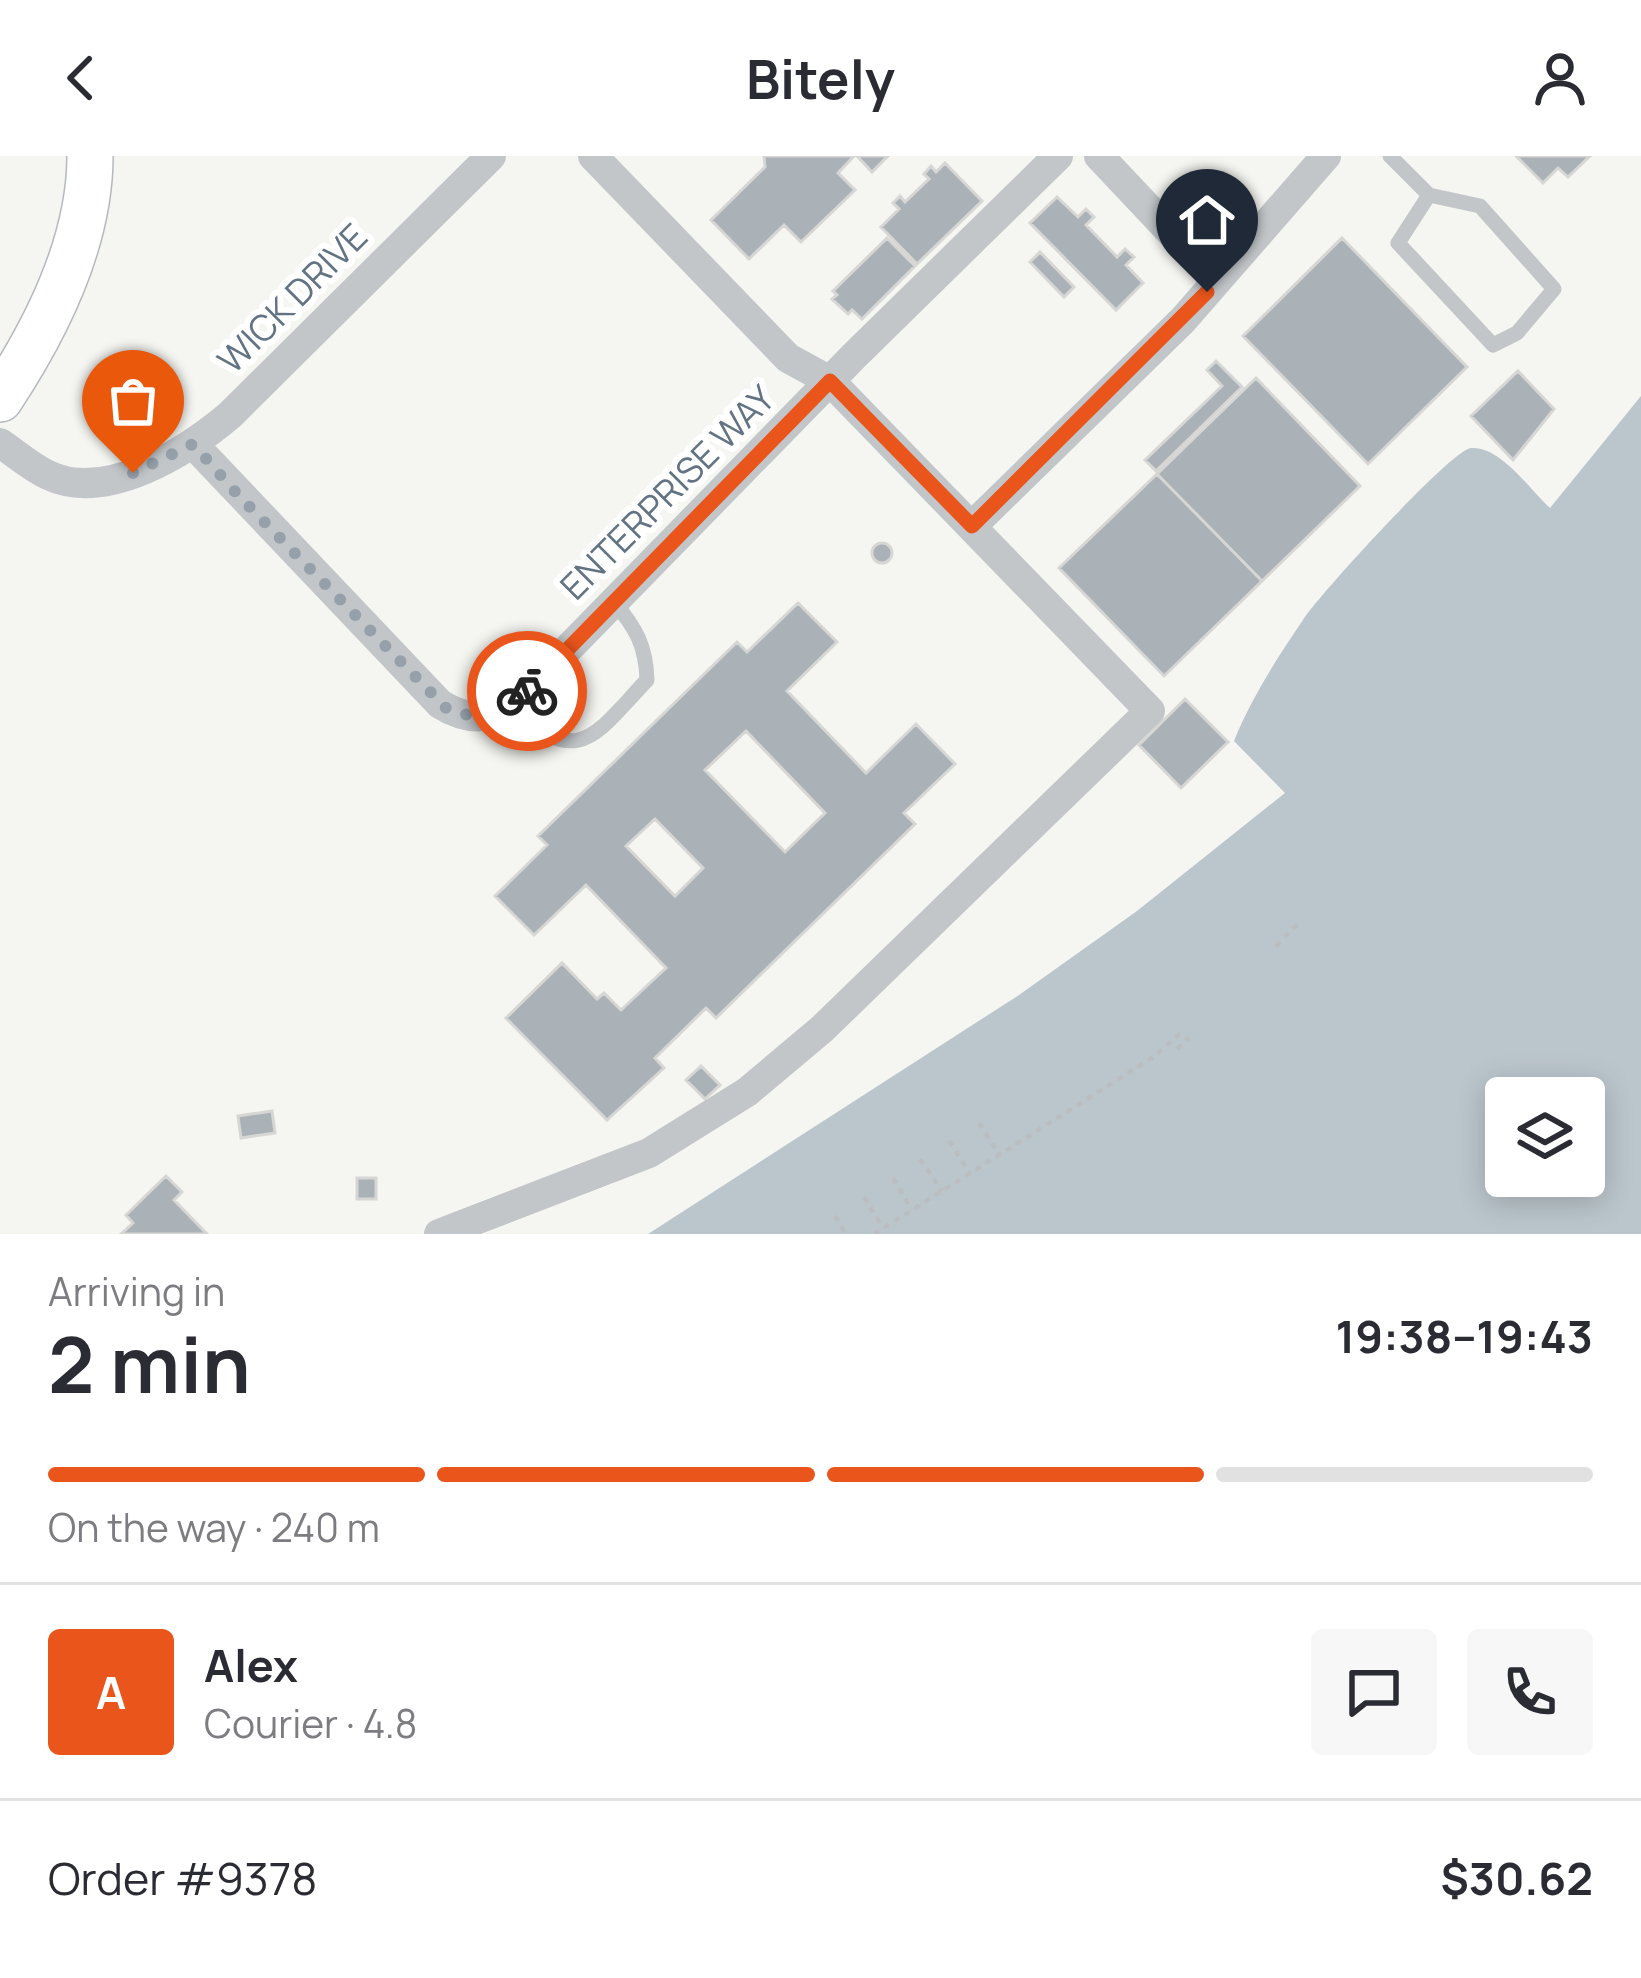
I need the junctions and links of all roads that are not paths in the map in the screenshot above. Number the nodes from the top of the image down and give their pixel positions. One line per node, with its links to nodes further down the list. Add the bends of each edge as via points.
1 (91, 156): 11 (street, via 64,276)
2 (491, 156): 13 (street, WICK DRIVE)
3 (593, 156): 10 (street, via 788,358)
4 (1058, 156): 10 (street, ENTERPRISE WAY)
5 (1099, 156): 9 (street)
6 (1326, 156): 9 (street)
7 (1390, 156): 8 (lane)
8 (1429, 195): 8 (lane, via 1480,206 1554,289 1517,333 1493,345 1398,243)
9 (1217, 281): 14 (street)
10 (830, 381): 14 (street); 15 (street, ENTERPRISE WAY)
11 (0, 398)
12 (0, 443): 13 (street, WICK DRIVE, via 49,476 82,482 133,473)
13 (193, 444): 16 (street, via 440,704 471,717)
14 (972, 526): 17 (street, via 1150,711 834,1018 734,1101 634,1160)
15 (614, 602): 16 (street, ENTERPRISE WAY); 16 (lane, via 646,651 647,680 593,737 567,743 537,732)
16 (509, 707)
17 (439, 1234)

